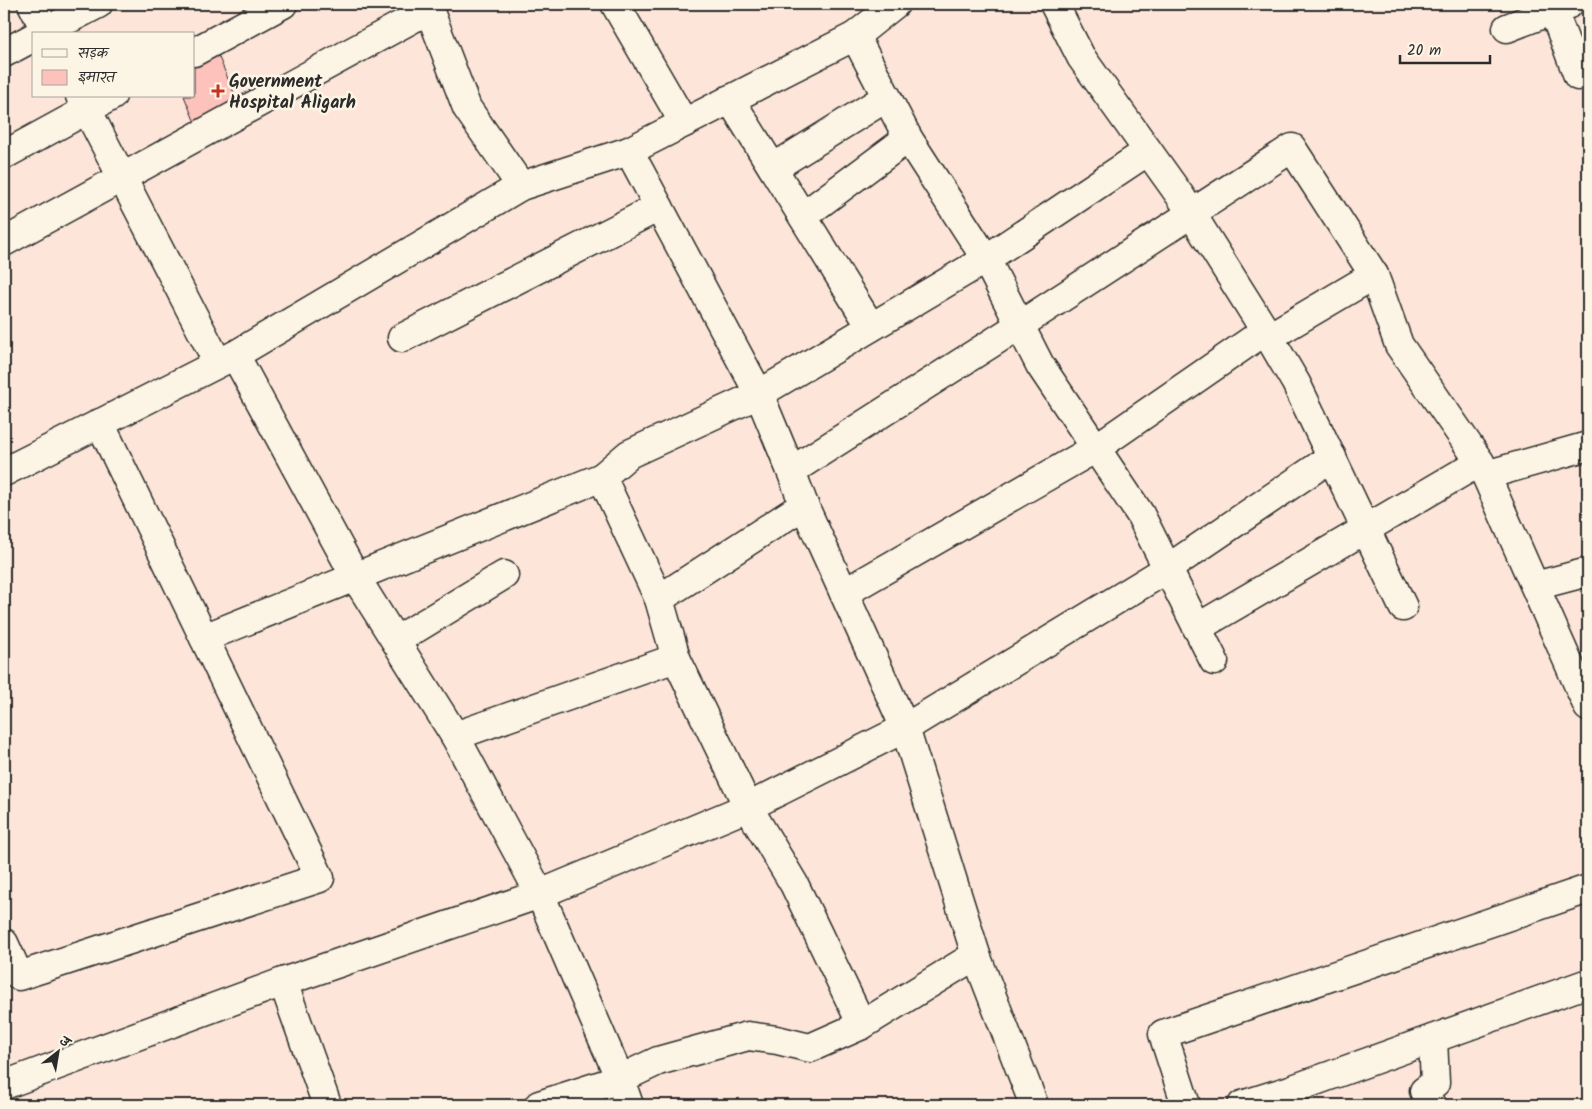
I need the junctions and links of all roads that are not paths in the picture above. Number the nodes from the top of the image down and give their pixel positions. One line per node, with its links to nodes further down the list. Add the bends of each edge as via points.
1 (32, 4): 10 (street)
2 (98, 4): 11 (street)
3 (283, 4): 14 (street)
4 (615, 4): 21 (street)
5 (895, 4): 12 (street)
6 (1054, 4): 24 (street, via 1081,57)
7 (429, 6): 27 (street); 28 (street, via 466,108)
8 (1561, 7): 9 (street); 16 (street, via 1578,76)
9 (1507, 28)
10 (41, 32)
11 (46, 32)
12 (855, 36): 17 (street); 19 (street)
13 (32, 39): 15 (street)
14 (195, 51)
15 (4, 53)
16 (1588, 71)
17 (886, 97): 22 (street); 26 (street)
18 (104, 98): 20 (street)
19 (730, 99): 21 (street); 26 (street)
20 (83, 103): 25 (street); 27 (street)
21 (684, 123): 23 (street)
22 (908, 138): 31 (street); 33 (street)
23 (629, 151): 28 (street); 29 (street)
24 (1148, 151): 30 (street); 33 (street)
25 (4, 155)
26 (773, 168): 31 (street)
27 (122, 178): 32 (street); 39 (street)
28 (521, 186): 39 (street)
29 (659, 207): 38 (street); 40 (street)
30 (1191, 212): 34 (street, via 1292,148); 35 (street); 37 (street)
31 (803, 216): 36 (street)
32 (4, 242)
33 (986, 259): 35 (street); 36 (street)
34 (1374, 274): 37 (street); 45 (street, via 1399,345)
35 (1020, 325): 43 (street, via 1040,365); 46 (street)
36 (871, 327): 40 (street)
37 (1267, 334): 43 (street); 44 (street, via 1296,383)
38 (402, 338)
39 (227, 359): 41 (street); 54 (street)
40 (759, 394): 46 (street); 48 (street, via 629,454)
41 (100, 423): 47 (street); 60 (street)
42 (1588, 446): 45 (street)
43 (1096, 448): 51 (street, via 1140,514); 56 (street)
44 (1332, 457): 50 (street); 51 (street)
45 (1483, 468): 50 (street); 55 (street)
46 (791, 470): 49 (street)
47 (4, 472)
48 (602, 477): 54 (street); 57 (street)
49 (804, 505): 56 (street); 57 (street)
50 (1366, 529): 58 (street); 59 (street)
51 (1167, 569): 59 (street); 65 (street)
52 (1588, 572): 55 (street)
53 (504, 575): 61 (street)
54 (356, 578): 60 (street); 61 (street)
55 (1535, 586): 64 (street)
56 (844, 593): 65 (street)
57 (658, 599): 62 (street)
58 (1403, 607)
59 (1197, 628): 63 (street)
60 (204, 638): 70 (street, via 320,878 19,976)
61 (397, 640): 66 (street)
62 (676, 658): 66 (street); 67 (street)
63 (1214, 661)
64 (1587, 699)
65 (905, 728): 67 (street); 71 (street)
66 (456, 736): 69 (street)
67 (748, 807): 69 (street); 74 (street, via 794,884)
68 (1588, 889): 83 (street, via 1163,1034)
69 (540, 894): 72 (street); 76 (street)
70 (4, 943)
71 (976, 954): 74 (street); 82 (street)
72 (283, 982): 77 (street); 79 (street)
73 (1588, 983): 75 (street)
74 (862, 1025): 76 (street, via 810,1048 748,1036 658,1061)
75 (1432, 1039): 78 (street); 85 (street, via 1435,1083 1424,1091)
76 (620, 1079): 80 (street); 81 (street)
77 (4, 1085)
78 (1293, 1098): 84 (street)
79 (327, 1105)
80 (539, 1105)
81 (629, 1105)
82 (1034, 1105)
83 (1186, 1105)
84 (1242, 1105)
85 (1431, 1105)

